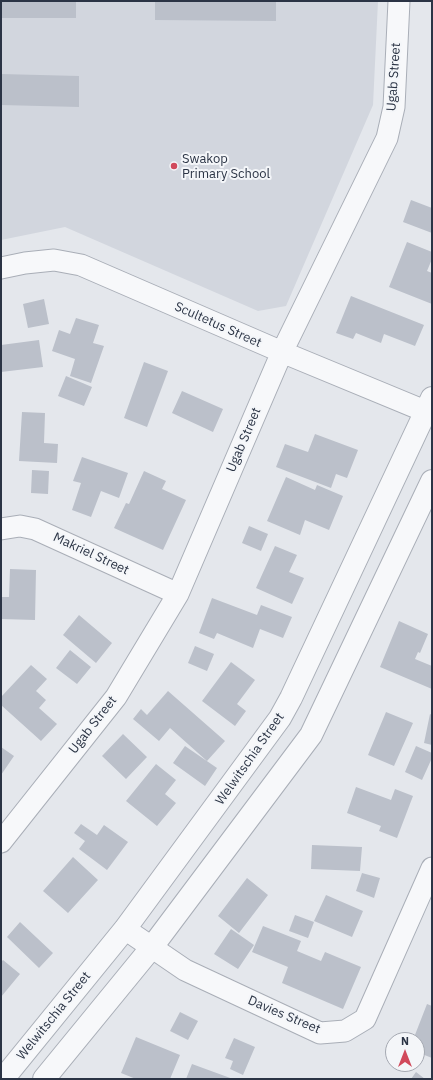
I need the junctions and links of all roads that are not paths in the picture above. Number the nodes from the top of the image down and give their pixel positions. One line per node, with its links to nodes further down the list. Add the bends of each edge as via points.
1 (399, 1): 3 (street, Ugab Street, via 394,107 387,138)
2 (1, 268): 3 (street, Scultetus Street, via 25,262 54,260 81,265)
3 (282, 352): 4 (street, Scultetus Street); 7 (street, Ugab Street)
4 (430, 408): 10 (street, Welwitschia Street, via 280,718)
5 (432, 481): 11 (street, via 311,736)
6 (1, 529): 7 (street, Makriel Street, via 20,526 35,529)
7 (178, 594): 8 (street, Ugab Street, via 116,697)
8 (1, 842)
9 (432, 868): 11 (street, Davies Street, via 365,1019 345,1031 320,1034 185,970)
10 (125, 930): 11 (street, Davies Street); 12 (street, Welwitschia Street)
11 (152, 947): 13 (street)
12 (2, 1079)
13 (44, 1079)

